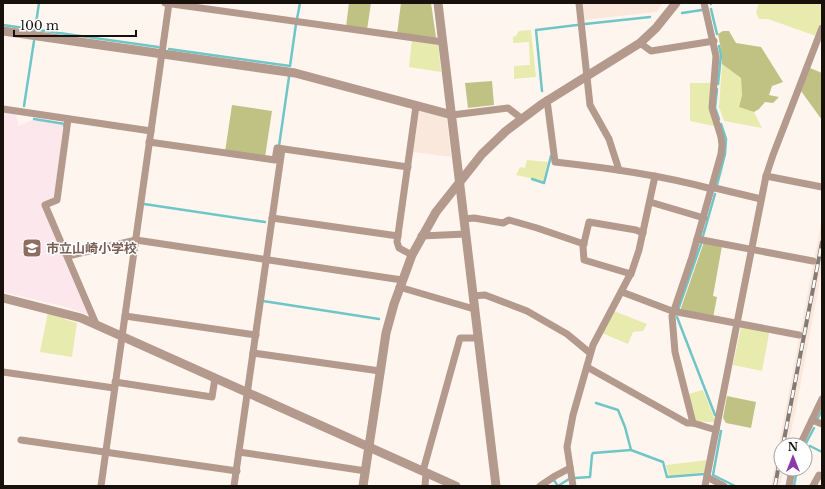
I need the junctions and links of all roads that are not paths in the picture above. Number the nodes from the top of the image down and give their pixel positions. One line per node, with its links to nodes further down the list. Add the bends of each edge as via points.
1 (168, 3): 9 (street); 11 (street)
2 (440, 3): 9 (street)
3 (579, 3): 12 (street)
4 (676, 3): 10 (street)
5 (704, 3): 8 (street)
6 (822, 28): 25 (street)
7 (3, 31): 11 (street)
8 (714, 41): 10 (street, via 651,51); 28 (street, via 716,56 712,108 722,145)
9 (443, 42): 16 (street)
10 (640, 43): 12 (street)
11 (162, 54): 14 (street, via 295,73); 19 (street)
12 (587, 76): 13 (street); 23 (street, via 590,105 609,139)
13 (547, 100): 17 (street); 23 (street, via 555,162)
14 (416, 106): 16 (street); 22 (street)
15 (3, 109): 18 (street)
16 (452, 115): 17 (street, via 508,108); 26 (street)
17 (521, 118): 26 (street, via 482,154)
18 (68, 119): 19 (street); 43 (street, via 57,200 45,206)
19 (151, 130): 20 (street)
20 (149, 142): 21 (street, via 275,160 277,148); 38 (street)
21 (282, 149): 22 (street); 31 (street)
22 (408, 167): 36 (street)
23 (619, 170): 24 (street)
24 (655, 176): 28 (street); 30 (street)
25 (766, 176): 27 (street); 29 (street)
26 (459, 180): 33 (street); 37 (street)
27 (822, 187)
28 (712, 189): 29 (street); 32 (street)
29 (761, 199): 41 (street)
30 (650, 202): 32 (street); 34 (street)
31 (272, 218): 36 (street); 44 (street)
32 (704, 218): 39 (street)
33 (464, 219): 35 (street); 40 (street, via 474,218 503,223 510,220)
34 (643, 233): 40 (street, via 589,222); 46 (street)
35 (466, 234): 37 (street); 49 (street)
36 (398, 236): 42 (street, via 399,248)
37 (421, 236): 42 (street)
38 (136, 240): 43 (street); 44 (street); 53 (street)
39 (697, 240): 41 (street); 52 (street)
40 (584, 244): 46 (street, via 584,260)
41 (751, 250): 45 (street); 55 (street)
42 (412, 255): 47 (street)
43 (68, 256): 54 (street)
44 (266, 259): 47 (street); 56 (street)
45 (813, 261)
46 (631, 274): 48 (street)
47 (400, 284): 51 (street); 63 (street, via 386,333)
48 (622, 292): 52 (street); 60 (street)
49 (473, 296): 51 (street); 60 (street, via 485,295 527,310 567,334)
50 (3, 298): 54 (street, via 65,313)
51 (474, 308): 59 (street)
52 (672, 311): 55 (street); 70 (street, via 675,352)
53 (125, 316): 56 (street); 58 (street)
54 (96, 324): 58 (street)
55 (737, 324): 57 (street); 72 (street)
56 (256, 335): 61 (street)
57 (799, 335)
58 (122, 336): 65 (street); 66 (street)
59 (478, 338): 81 (street, via 460,338); 89 (street)
60 (590, 353): 62 (street)
61 (253, 354): 63 (street); 67 (street)
62 (587, 367): 70 (street, via 687,423); 78 (street, via 568,437)
63 (380, 371): 75 (street)
64 (3, 372): 66 (street)
65 (215, 378): 66 (street, via 212,397); 67 (street)
66 (115, 385): 76 (street)
67 (248, 392): 75 (street); 77 (street)
68 (822, 400): 69 (street)
69 (812, 420): 71 (street); 73 (street)
70 (693, 423): 72 (street)
71 (822, 424)
72 (716, 430): 83 (street)
73 (804, 437)
74 (21, 440): 76 (street)
75 (369, 447): 80 (street); 81 (street)
76 (106, 452): 79 (street); 84 (street)
77 (239, 452): 79 (street); 80 (street)
78 (570, 468): 90 (street); 91 (street)
79 (236, 471): 85 (street)
80 (366, 471): 86 (street)
81 (425, 472): 87 (street); 88 (street)
82 (822, 476): 94 (street, via 819,475)
83 (707, 477): 92 (street); 93 (street)
84 (101, 486)
85 (234, 486)
86 (363, 486)
87 (425, 486)
88 (456, 486)
89 (496, 486)
90 (540, 486)
91 (573, 486)
92 (705, 486)
93 (724, 486)
94 (813, 486)

